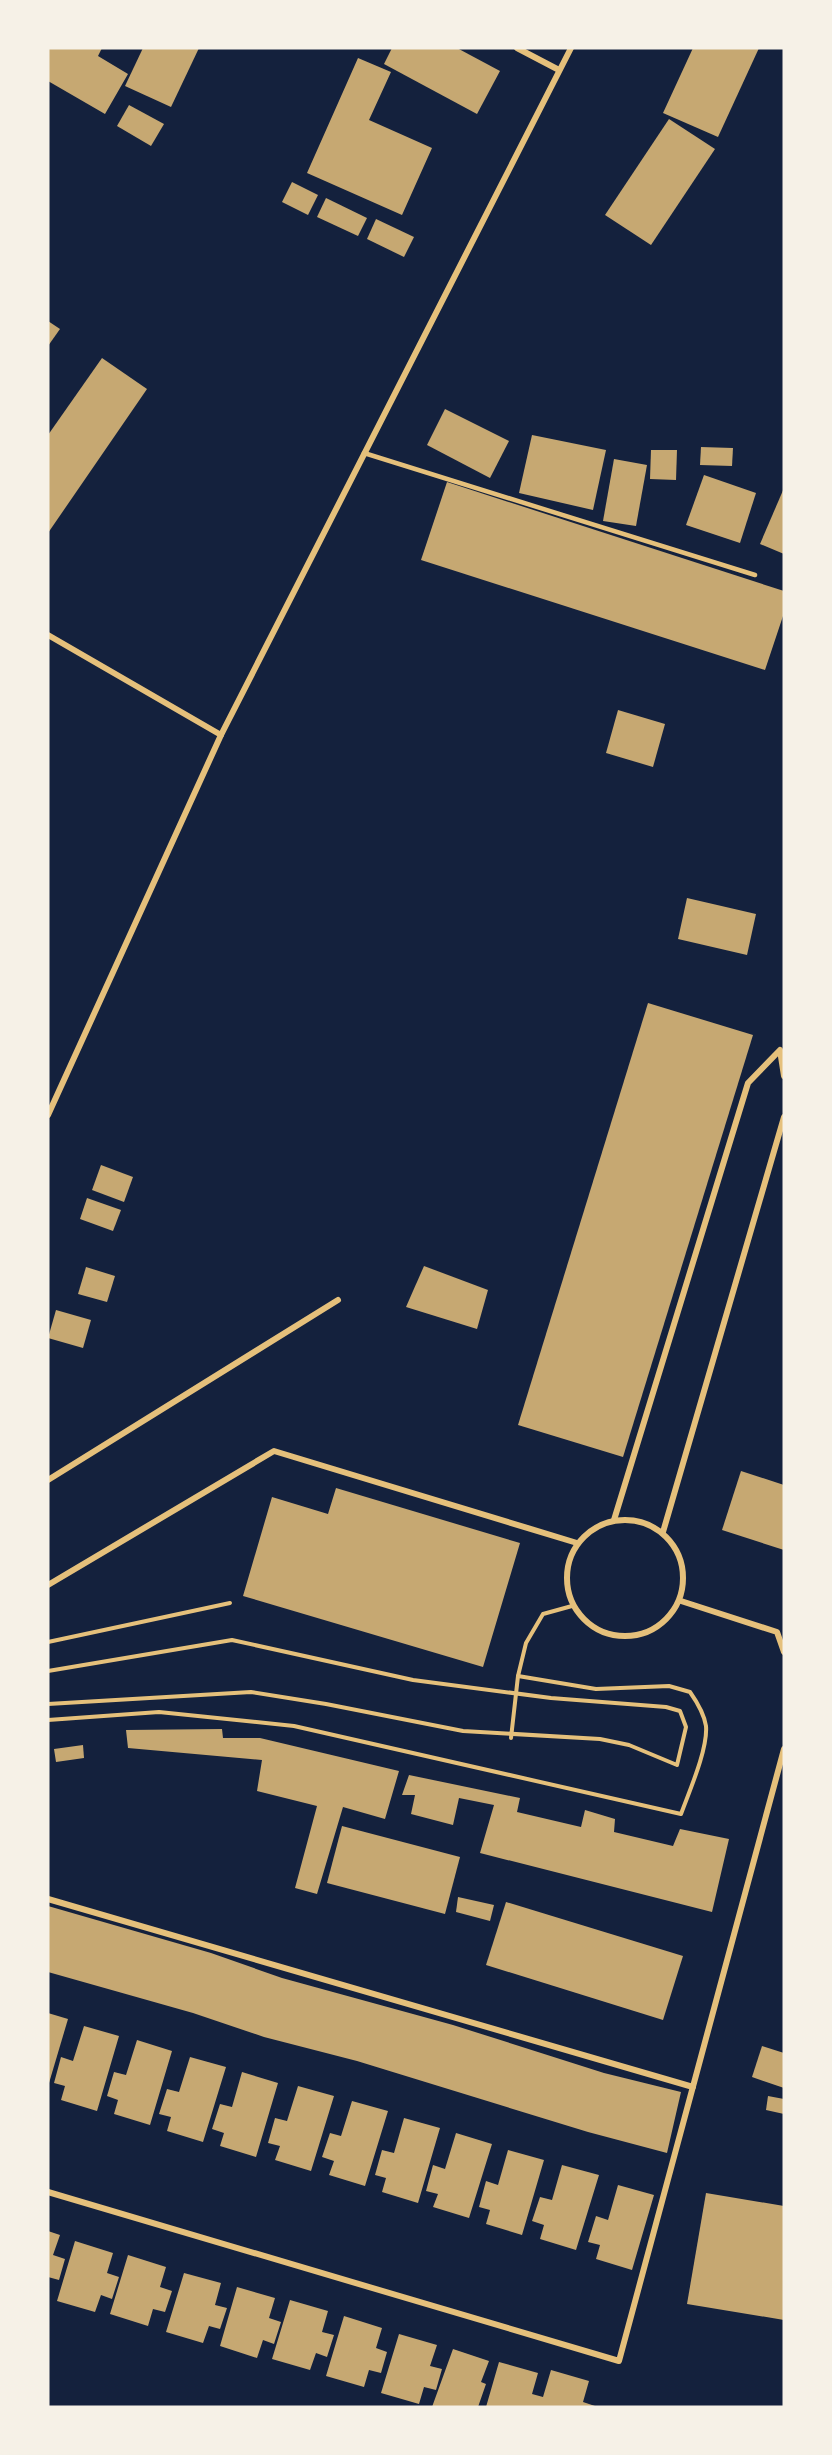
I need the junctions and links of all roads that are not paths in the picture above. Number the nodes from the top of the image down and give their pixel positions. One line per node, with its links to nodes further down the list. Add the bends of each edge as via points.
1 (517, 48): 3 (street)
2 (571, 48): 3 (street)
3 (559, 70): 4 (street)
4 (364, 453): 5 (lane); 7 (street)
5 (755, 575)
6 (48, 635): 7 (street)
7 (221, 735): 11 (street)
8 (784, 1043): 9 (street)
9 (780, 1050): 10 (street); 15 (street, via 748,1083)
10 (784, 1076)
11 (48, 1115)
12 (784, 1117): 16 (street)
13 (338, 1300): 14 (street)
14 (48, 1480)
15 (614, 1520): 16 (street, via 639,1520); 17 (street, via 593,1528)
16 (663, 1532): 19 (street, via 683,1564)
17 (578, 1542): 18 (street, via 274,1451); 19 (street, via 566,1573 572,1606 596,1630 628,1638 660,1627)
18 (48, 1585)
19 (681, 1601): 20 (street, via 777,1632)
20 (784, 1652)
21 (784, 1749): 23 (street)
22 (48, 1899): 23 (street)
23 (693, 2087): 24 (street, via 619,2361)
24 (48, 2192)

